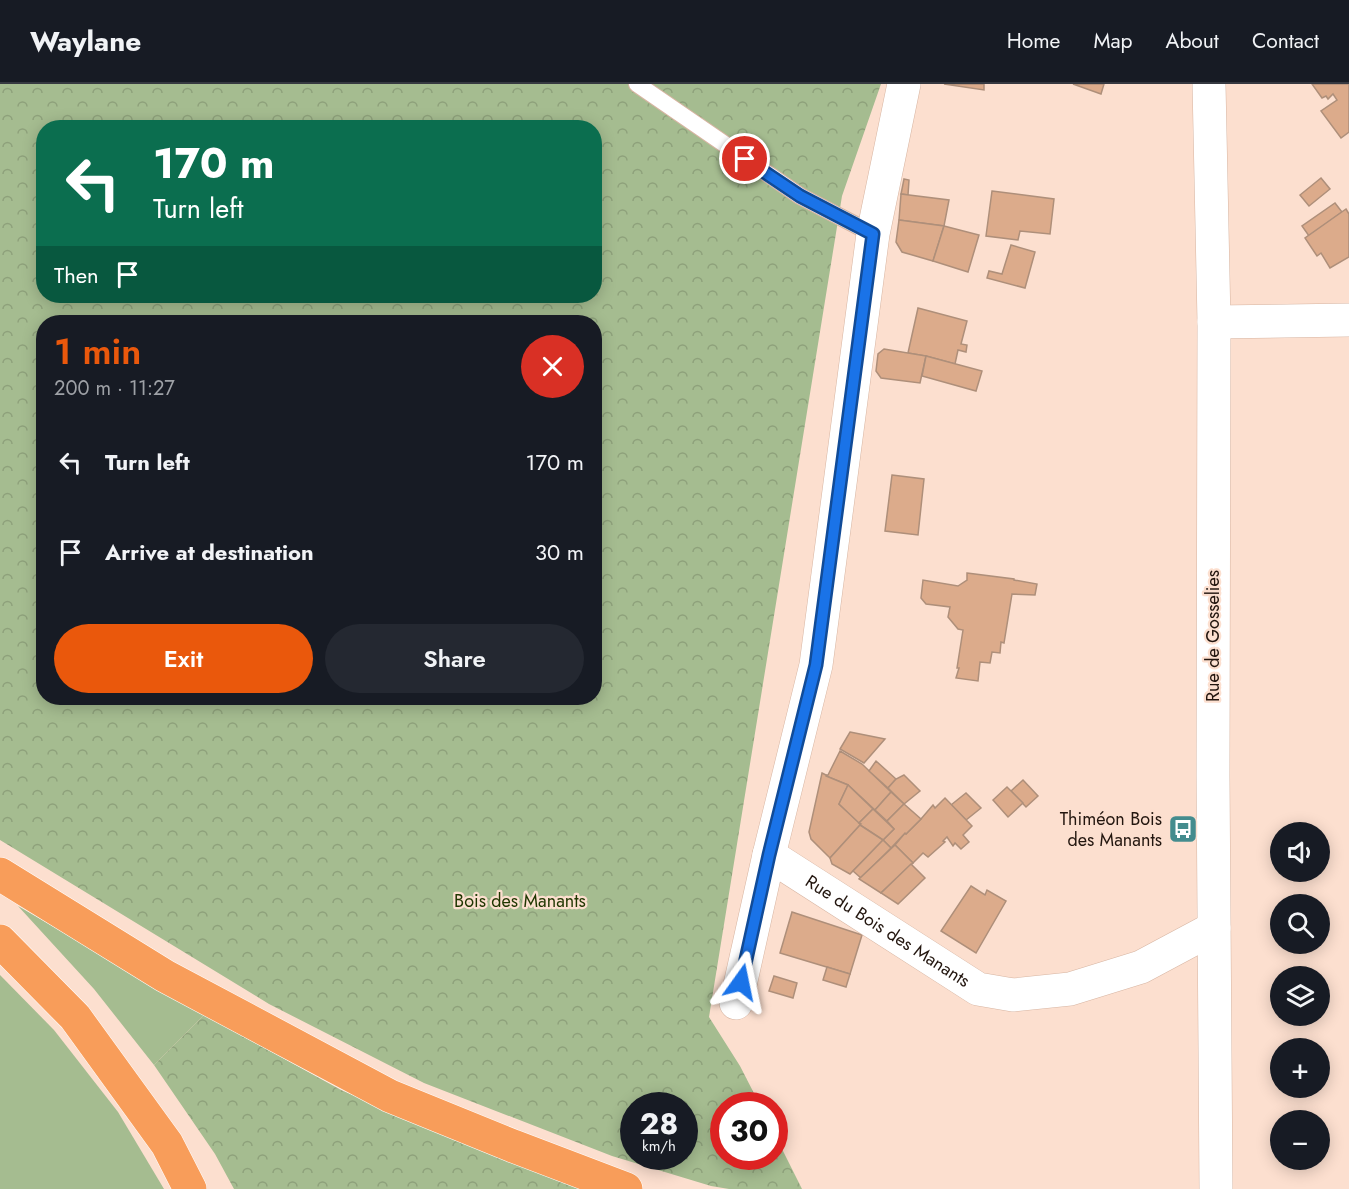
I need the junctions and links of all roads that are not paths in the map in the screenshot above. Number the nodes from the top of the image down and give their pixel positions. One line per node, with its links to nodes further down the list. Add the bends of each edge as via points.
1 (637, 84): 4 (lane, via 800,196)
2 (904, 84): 4 (street)
3 (1209, 84): 6 (street, Rue de Gosselies)
4 (873, 234): 7 (street, via 816,665)
5 (1349, 320): 6 (street)
6 (1214, 322): 9 (street, Rue de Gosselies)
7 (769, 855): 9 (street, Rue du Bois des Manants, via 978,989 1013,995 1070,989 1141,968); 11 (street)
8 (0, 874): 13 (highway, via 165,976 390,1096)
9 (1214, 928): 14 (street, Rue de Gosselies)
10 (0, 941): 12 (highway, via 75,1017 167,1144)
11 (736, 1003)
12 (190, 1189)
13 (626, 1189)
14 (1216, 1189)

